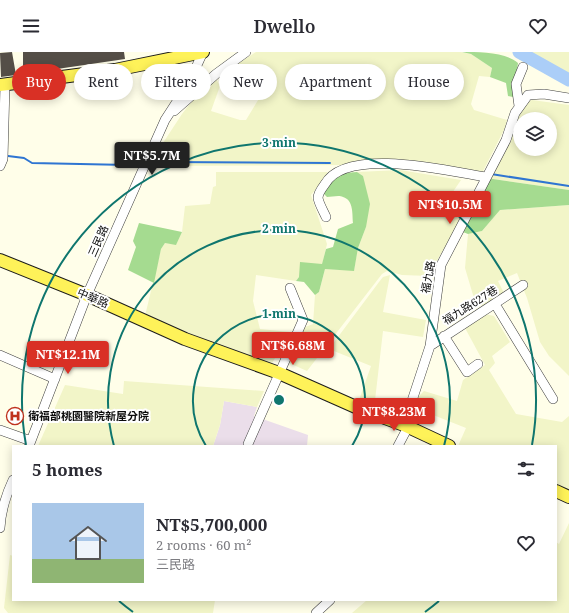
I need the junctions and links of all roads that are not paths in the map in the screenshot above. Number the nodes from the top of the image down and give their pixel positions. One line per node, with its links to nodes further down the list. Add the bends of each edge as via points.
1 (203, 52): 4 (main road, via 116,70); 7 (street, 三民路, via 189,83)
2 (246, 52): 7 (street, via 216,74)
3 (523, 67): 6 (street, via 516,84)
4 (3, 85): 8 (street, via 3,159)
5 (569, 98): 6 (street, via 532,94)
6 (519, 106): 9 (street, 福九路, via 506,140)
7 (165, 120): 14 (street, 三民路)
8 (0, 166)
9 (485, 177): 10 (street, via 403,163 348,166 336,171 326,180 318,195); 17 (street, 福九路, via 468,216 445,254 441,266)
10 (326, 218)
11 (0, 260): 14 (main road, 中華路)
12 (523, 285): 15 (street, 福九路627巷)
13 (290, 288): 20 (street, via 303,320)
14 (87, 296): 20 (main road, 中華路, via 185,339); 21 (street, 三民路)
15 (495, 304): 16 (street, 福九路627巷); 22 (street)
16 (444, 336): 17 (street, 福九路627巷); 19 (street, via 467,372)
17 (430, 346): 23 (street, 福九路)
18 (0, 355): 21 (street)
19 (478, 364)
20 (279, 372): 23 (main road, 中華路, via 358,408); 26 (street)
21 (55, 379): 25 (street, 三民路)
22 (553, 399)
23 (406, 426): 27 (street, 福九路); 28 (main road, 中華路)
24 (0, 430): 25 (street)
25 (30, 444)
26 (248, 444)
27 (398, 445)
28 (447, 445)
29 (12, 482): 32 (street)
30 (557, 491): 31 (main road)
31 (569, 497)
32 (0, 514): 33 (street)
33 (0, 528)
34 (329, 601): 35 (street)
35 (316, 613)

